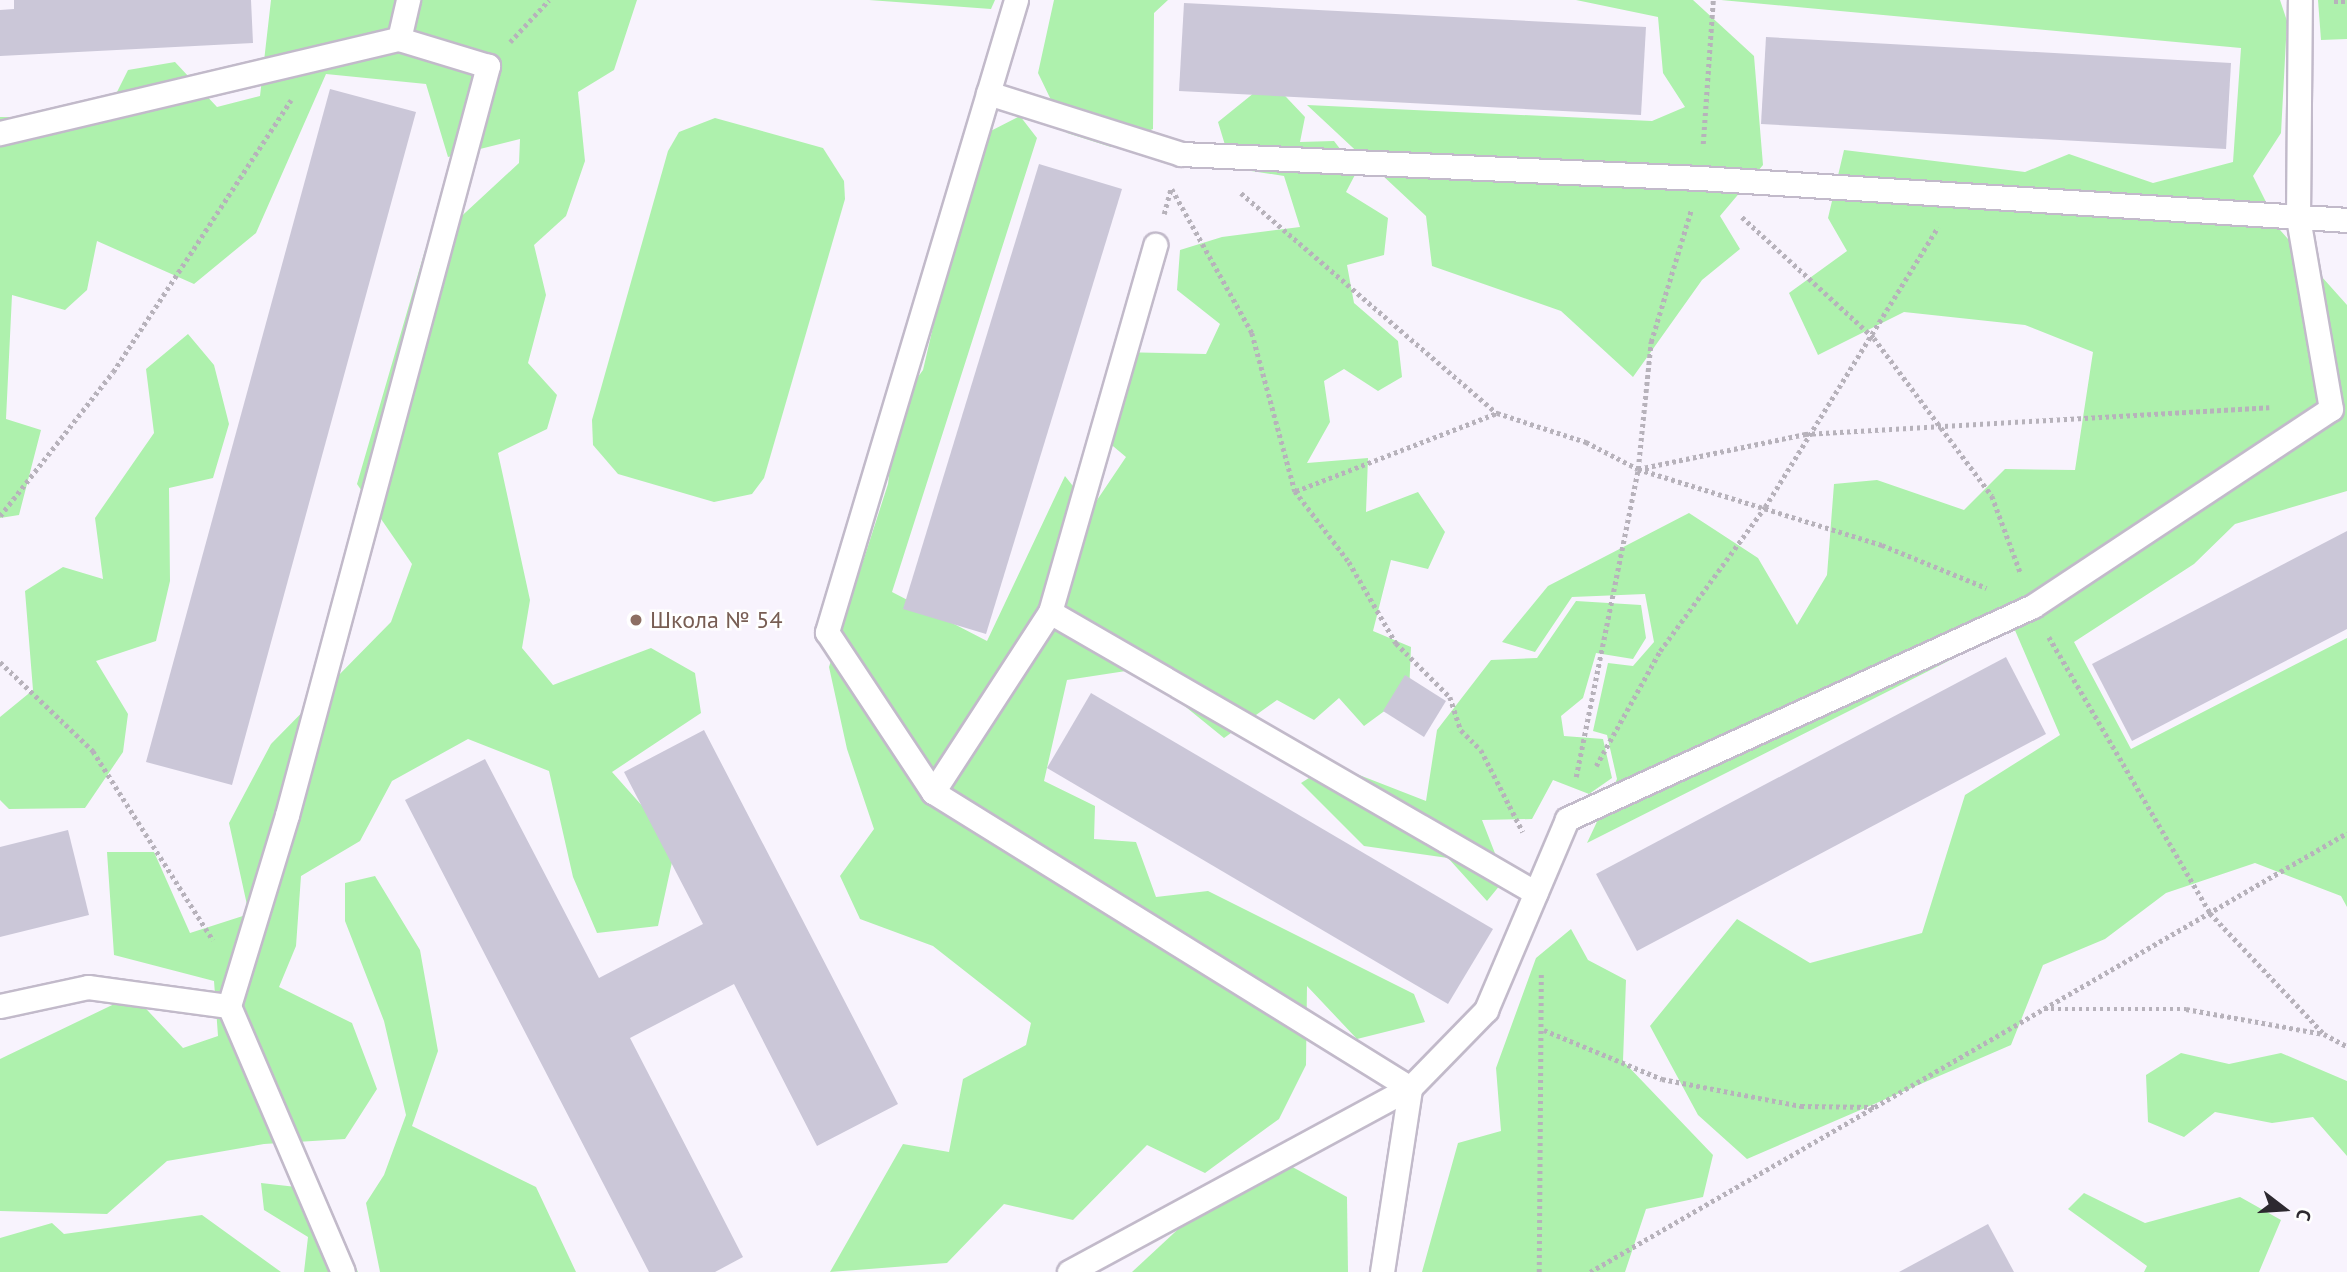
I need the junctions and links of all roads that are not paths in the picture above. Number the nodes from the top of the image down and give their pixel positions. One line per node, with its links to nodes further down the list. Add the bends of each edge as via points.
1 (408, 0): 4 (lane)
2 (1016, 0): 5 (lane)
3 (2300, 0): 7 (lane)
4 (399, 39): 6 (lane, via 326,61); 14 (lane, via 488,66 287,816)
5 (988, 93): 7 (lane, via 1181,154 1700,178); 11 (lane, via 827,632)
6 (0, 133)
7 (2298, 218): 8 (lane); 12 (lane, via 2331,409 2033,606 1567,819)
8 (2347, 220)
9 (1155, 245): 10 (lane)
10 (1050, 612): 11 (lane); 12 (lane)
11 (933, 792): 15 (lane)
12 (1536, 893): 15 (lane, via 1486,1010)
13 (0, 1006): 14 (lane, via 88,987)
14 (229, 1006): 16 (lane)
15 (1410, 1088): 17 (lane); 18 (lane)
16 (343, 1272)
17 (1069, 1272)
18 (1382, 1272)

